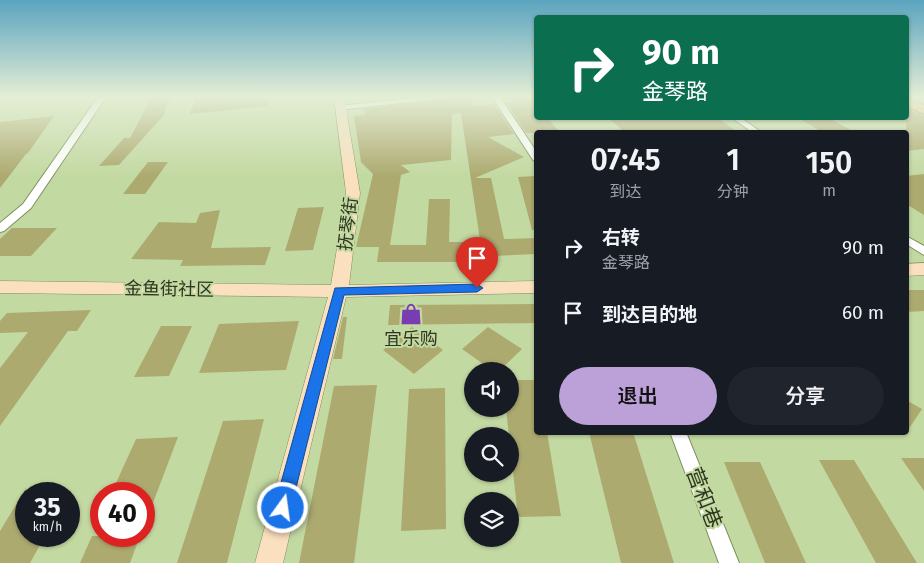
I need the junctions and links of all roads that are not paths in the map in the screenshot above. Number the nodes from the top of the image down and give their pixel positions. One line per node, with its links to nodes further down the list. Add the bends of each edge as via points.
1 (84, 123): 5 (street, via 27,206)
2 (343, 123): 12 (street, 抚琴街, via 353,193)
3 (513, 123): 4 (street)
4 (534, 155)
5 (0, 229)
6 (909, 241): 7 (street)
7 (924, 251)
8 (924, 269): 9 (street)
9 (909, 270)
10 (0, 287): 12 (street, 金鱼街社区)
11 (534, 287): 12 (street, 金鱼街社区)
12 (339, 291): 14 (street, 抚琴街)
13 (679, 435): 15 (street, 营和巷)
14 (269, 563)
15 (729, 563)

